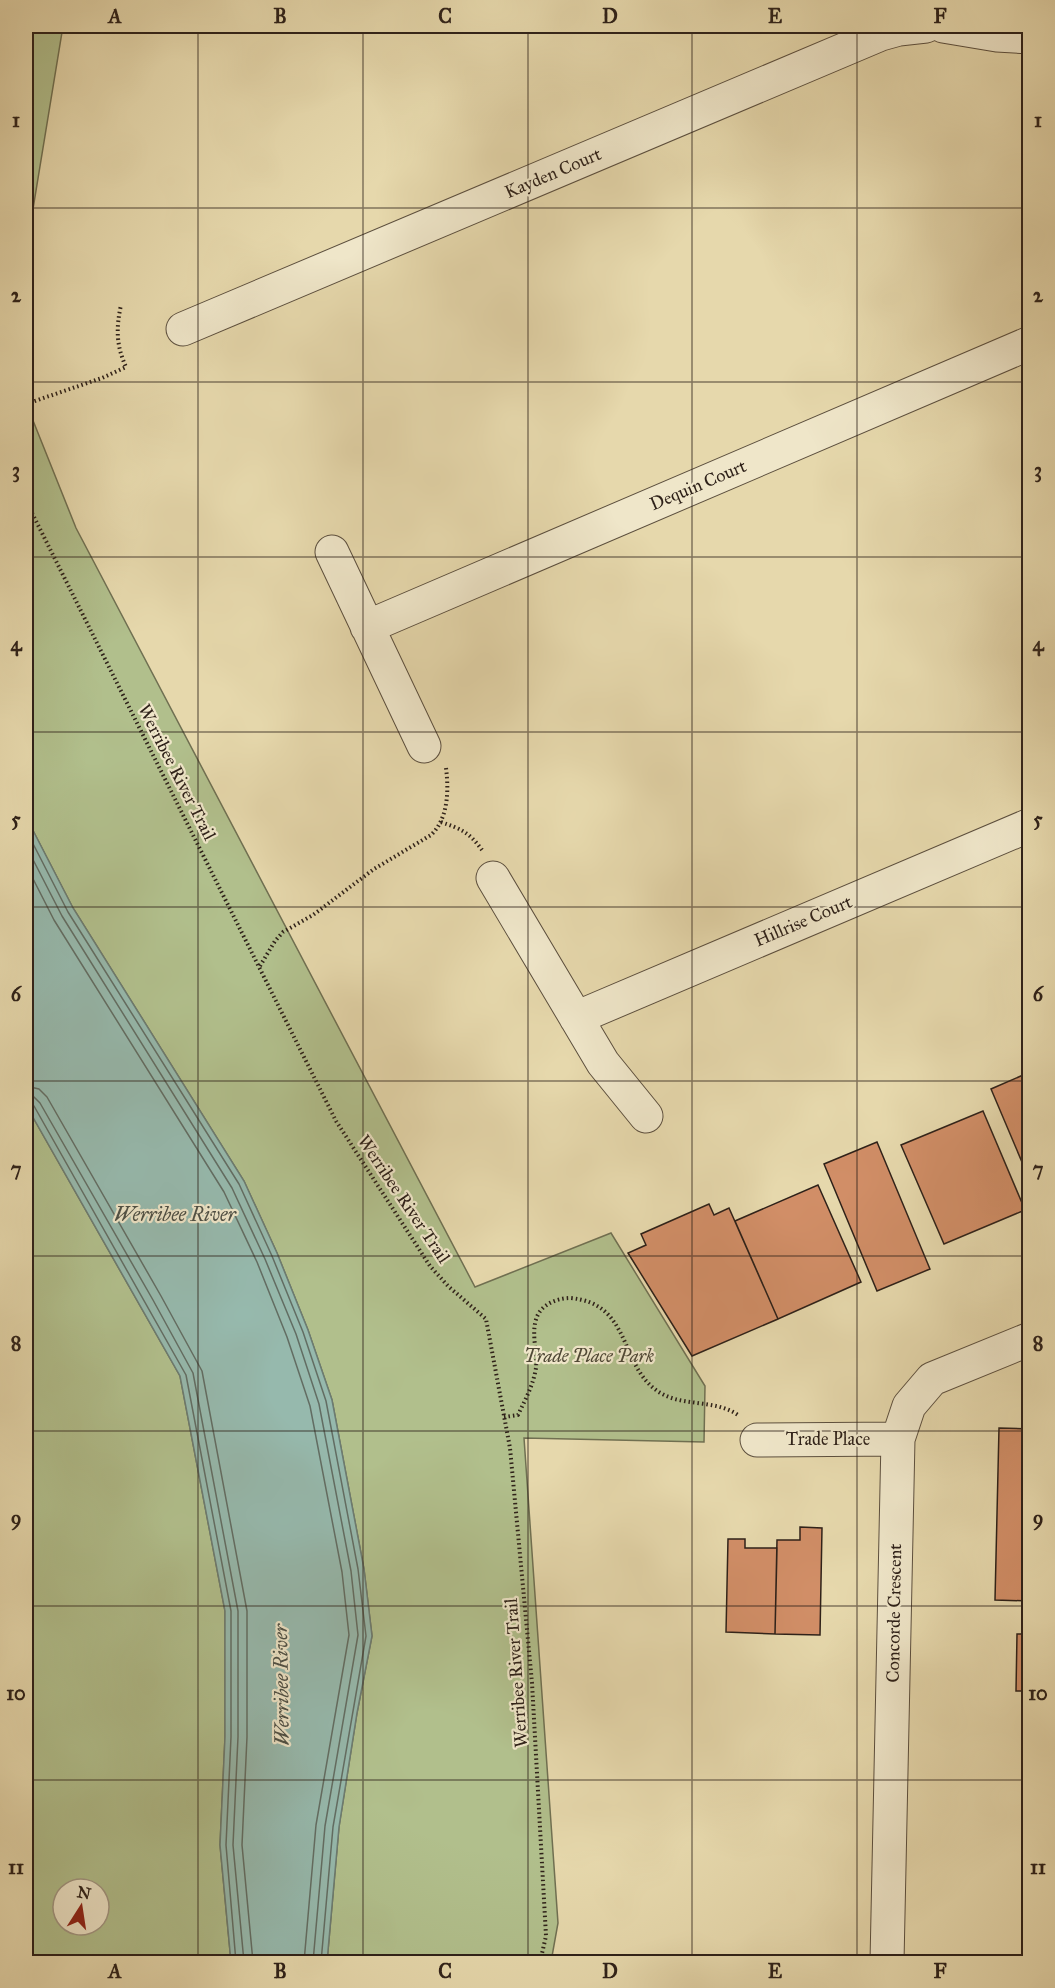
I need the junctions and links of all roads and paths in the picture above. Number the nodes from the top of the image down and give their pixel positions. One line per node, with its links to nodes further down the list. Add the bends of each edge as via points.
1 (31, 26): 4 (path)
2 (926, 26): 7 (street, Kayden Court, via 881,34)
3 (943, 26): 5 (street)
4 (26, 33)
5 (1029, 37)
6 (121, 305): 9 (path, via 117,342 126,367)
7 (183, 329)
8 (1029, 343): 12 (street, Dequin Court)
9 (26, 404)
10 (26, 501): 17 (path, Werribee River Trail)
11 (332, 552): 12 (street)
12 (367, 627): 13 (street)
13 (435, 755): 14 (path, via 448,782)
14 (441, 822): 16 (path, via 472,836 490,864); 17 (path, via 431,835 374,869 284,932)
15 (1029, 825): 18 (street, Hillrise Court)
16 (493, 878): 18 (street)
17 (260, 967): 21 (path, Werribee River Trail, via 336,1121 404,1228 448,1286 486,1319)
18 (576, 1018): 19 (street, via 603,1063)
19 (646, 1116)
20 (1029, 1339): 22 (street, Concorde Crescent, via 932,1379 909,1406)
21 (504, 1417): 23 (path, via 518,1415 531,1388 536,1366 534,1331 541,1310 561,1298 583,1299 614,1320 645,1380 656,1391 672,1399 730,1410); 24 (path, Werribee River Trail, via 532,1683 546,1936)
22 (898, 1439): 23 (street, Trade Place); 25 (street, Concorde Crescent)
23 (758, 1440)
24 (540, 1962)
25 (887, 1962)

